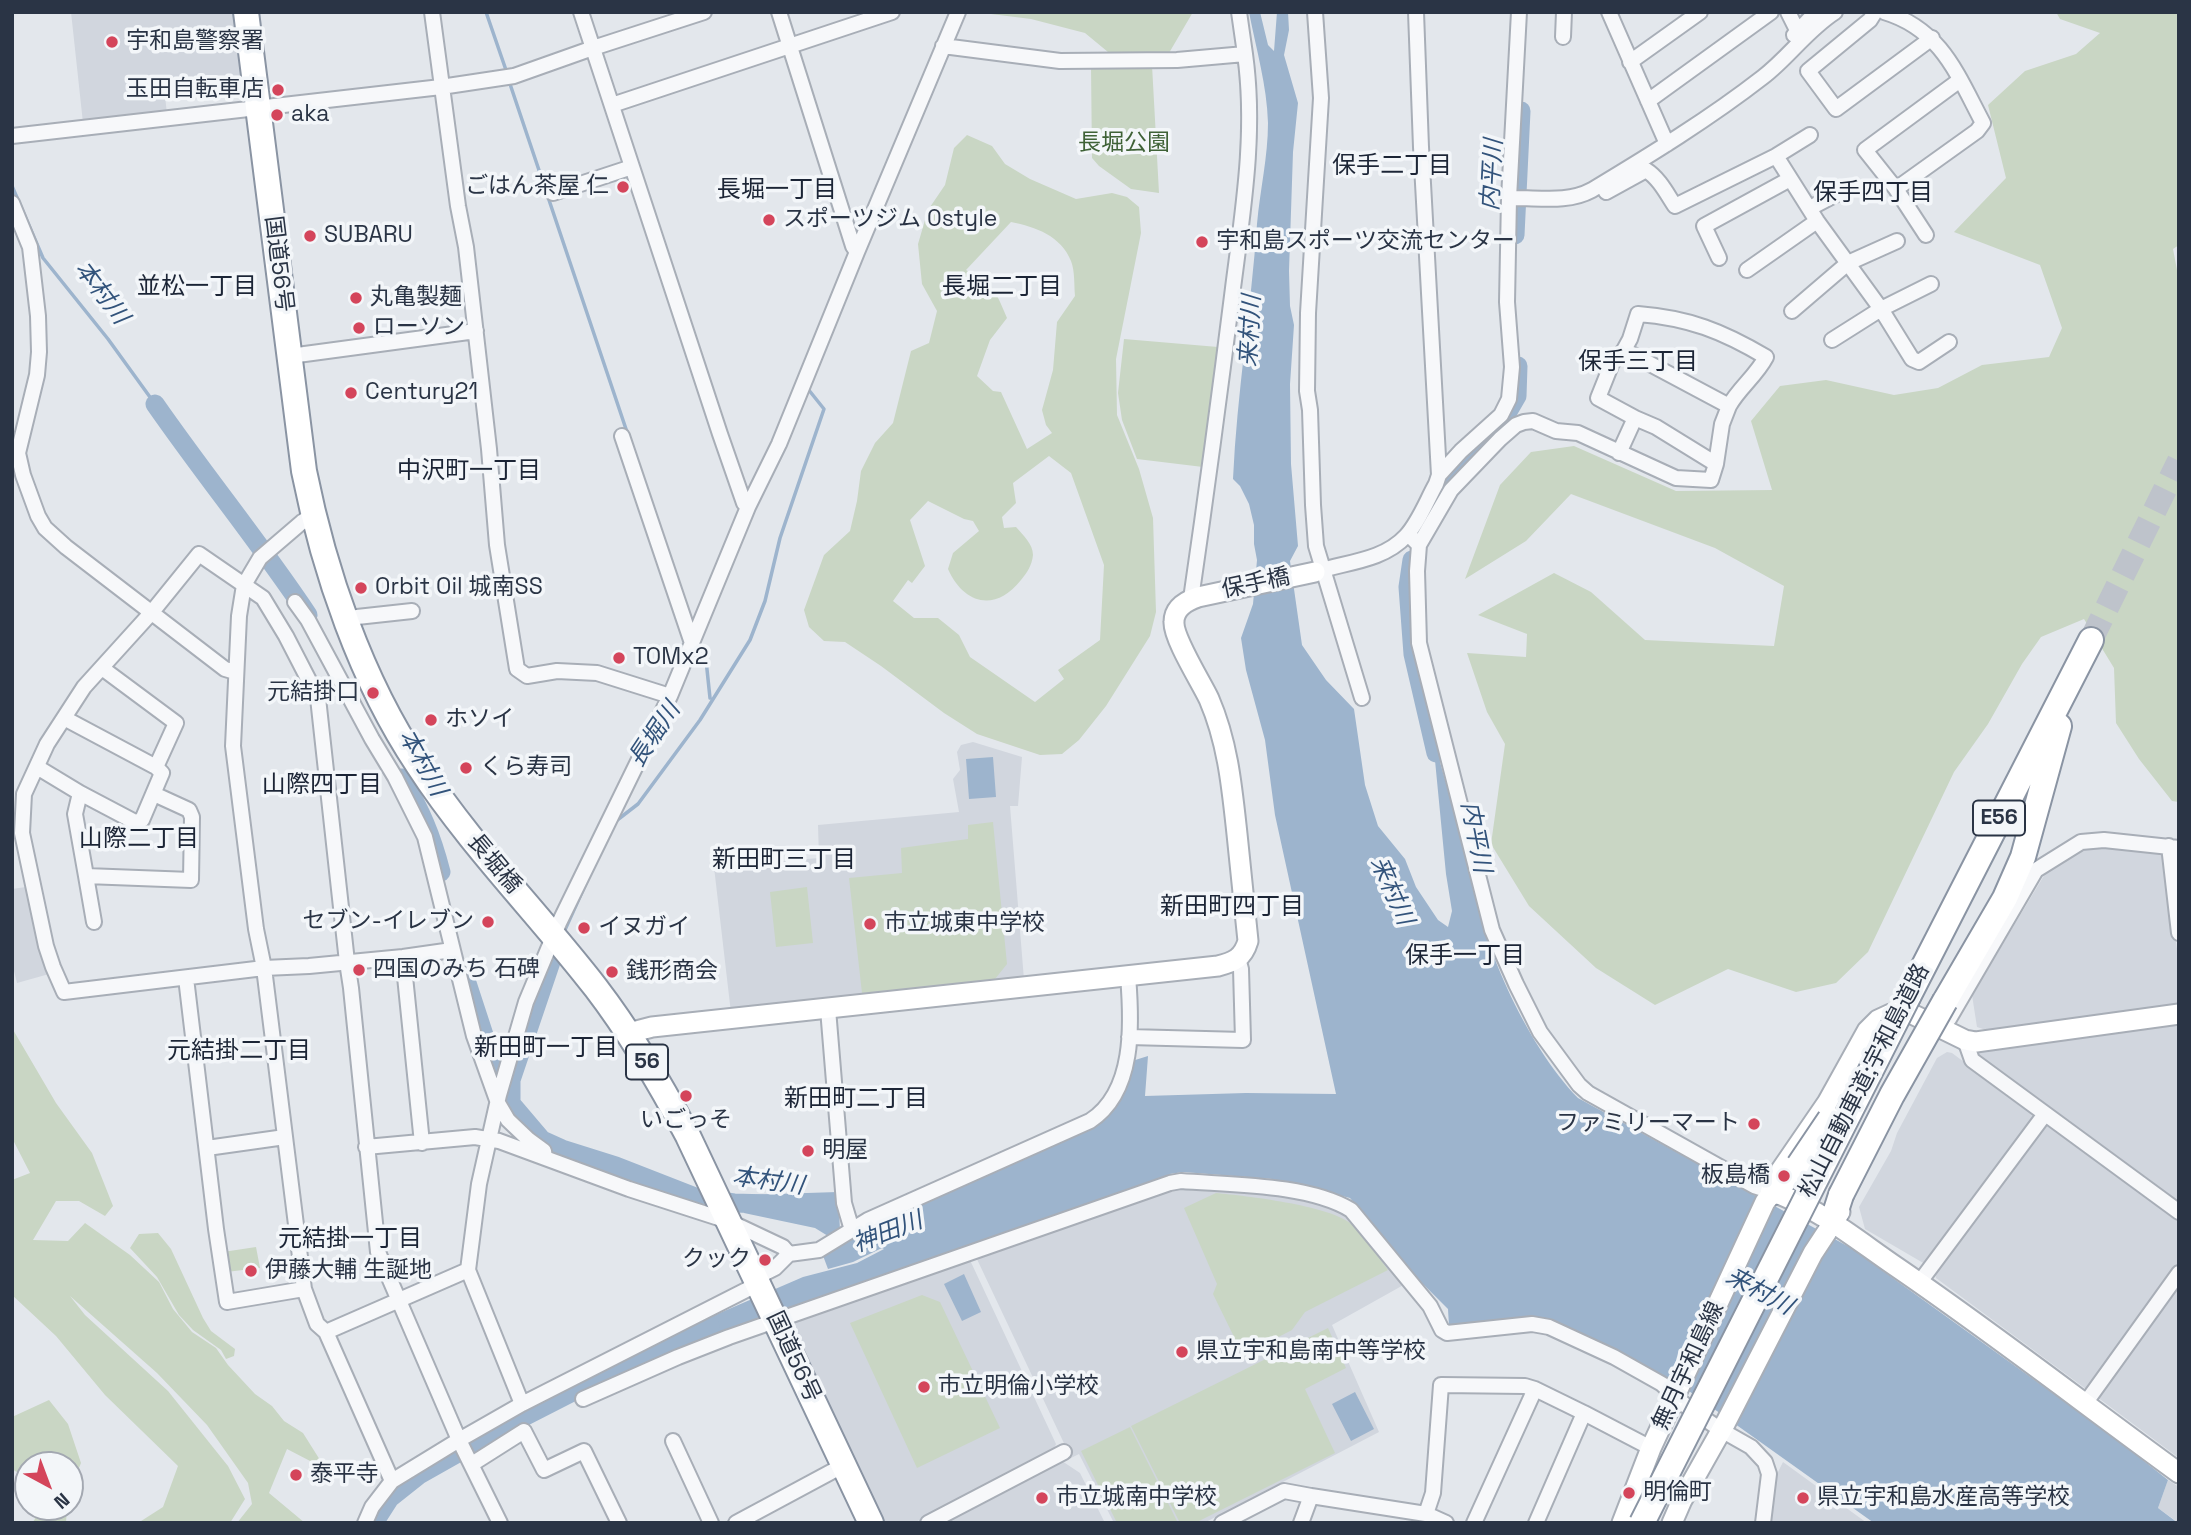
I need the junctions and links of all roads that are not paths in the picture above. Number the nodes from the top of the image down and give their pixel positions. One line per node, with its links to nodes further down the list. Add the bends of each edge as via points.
1 (246, 12): 34 (highway, 国道56号 / 56)
2 (432, 12): 31 (street)
3 (581, 12): 26 (street)
4 (704, 12): 26 (street)
5 (779, 12): 25 (street)
6 (892, 12): 25 (street)
7 (958, 12): 24 (street)
8 (1238, 12): 27 (street)
9 (1315, 12): 72 (street, via 1321,98 1307,391)
10 (1416, 12): 67 (street)
11 (1519, 12): 45 (street)
12 (1564, 12): 22 (street)
13 (1609, 12): 29 (street)
14 (1700, 12): 29 (street)
15 (1771, 12): 32 (street)
16 (1787, 12): 21 (street)
17 (1816, 12): 21 (street)
18 (1835, 12): 28 (street)
19 (1875, 12): 23 (street, via 1808,71 1836,109)
20 (1884, 12): 23 (street, via 1912,23)
21 (1797, 30): 28 (street)
22 (1563, 37)
23 (1932, 38): 30 (street)
24 (943, 46): 27 (street, via 1060,61 1177,61); 50 (street)
25 (788, 47): 33 (street); 50 (street)
26 (593, 48): 31 (street, via 505,78); 33 (street)
27 (1245, 54): 74 (street, via 1251,118 1243,209)
28 (1784, 59): 37 (street)
29 (1630, 62): 32 (street)
30 (1959, 80): 42 (street, via 1983,123); 42 (street, via 1865,150)
31 (441, 87): 34 (street); 57 (street)
32 (1648, 101): 37 (street)
33 (612, 105): 39 (street)
34 (259, 108): 36 (street); 61 (highway, 国道56号 / 56)
35 (1810, 135): 38 (street)
36 (12, 136)
37 (1667, 144): 44 (street)
38 (1776, 156): 40 (street); 44 (street, via 1675,206 1646,170 1590,201)
39 (632, 167): 43 (street); 68 (street)
40 (1790, 179): 47 (street); 51 (street, via 1704,226)
41 (1848, 188): 47 (street)
42 (1896, 189): 48 (street)
43 (553, 193)
44 (1580, 197): 45 (street)
45 (1514, 198): 67 (street, via 1507,302 1509,399 1501,415)
46 (12, 203): 77 (street, via 30,247 38,328 37,375 18,453 23,475 45,528)
47 (1814, 214): 52 (street); 53 (street)
48 (1926, 235)
49 (1897, 241): 52 (street)
50 (857, 252): 68 (street, via 779,444)
51 (1718, 258)
52 (1848, 263): 55 (street); 56 (street)
53 (1747, 270)
54 (1930, 284): 55 (street)
55 (1881, 309): 58 (street); 59 (street, via 1912,359 1919,362)
56 (1792, 311)
57 (476, 331): 61 (street); 82 (street, via 497,545 517,669 527,676 557,671 597,673)
58 (1832, 340)
59 (1949, 342)
60 (1623, 350): 62 (street); 62 (street, via 1638,314 1691,321 1736,340 1766,357); 63 (street, via 1612,363 1598,398)
61 (290, 356): 69 (highway, 国道56号 / 56)
62 (1729, 406): 66 (street)
63 (1635, 418): 65 (street); 66 (street)
64 (622, 436): 79 (street)
65 (1619, 453): 66 (street, via 1676,478 1711,480); 71 (street, via 1578,433 1556,431 1533,421 1516,425 1451,490)
66 (1716, 464)
67 (1439, 475): 70 (street)
68 (748, 507): 79 (street)
69 (313, 515): 73 (street, via 265,553); 78 (highway, 長堀橋 / 56)
70 (1408, 534): 71 (street); 72 (street, via 1381,554)
71 (1419, 545): 117 (street, via 1419,643 1492,930 1534,1021 1588,1093)
72 (1319, 571): 74 (street, 保手橋); 83 (street)
73 (244, 585): 77 (street, via 199,554); 81 (street); 98 (street, via 263,598 318,698)
74 (1194, 598): 97 (street, via 1178,609 1174,629 1213,709 1229,764 1248,941)
75 (295, 602): 87 (street)
76 (412, 611): 78 (street)
77 (152, 612): 80 (street); 81 (street)
78 (347, 622): 87 (highway, 長堀橋 / 56, via 397,732)
79 (692, 643): 82 (street)
80 (102, 668): 84 (street); 86 (street, via 176,723)
81 (235, 673): 99 (street, via 233,746)
82 (670, 696): 94 (street)
83 (1362, 698)
84 (64, 718): 85 (street); 86 (street)
85 (37, 766): 88 (street); 101 (street, via 24,794 22,833 46,946 64,992)
86 (156, 767): 89 (street, via 163,773)
87 (405, 776): 94 (highway, 長堀橋 / 56, via 461,824); 95 (street)
88 (80, 793): 89 (street, via 135,822 142,820); 91 (street, via 75,814)
89 (154, 794): 91 (street, via 189,810 191,880)
90 (2174, 847): 93 (street); 105 (street, via 2104,839 2081,842 2036,870)
91 (86, 876): 92 (street)
92 (93, 922)
93 (2179, 933)
94 (557, 940): 106 (highway, 長堀橋 / 56); 109 (street, via 526,1002)
95 (452, 950): 96 (street); 109 (street, via 474,1036)
96 (403, 957): 98 (street); 113 (street)
97 (1238, 958): 100 (street, via 1217,966); 107 (street, via 1243,1040)
98 (347, 962): 99 (street); 115 (street)
99 (264, 968): 101 (street); 111 (street)
100 (1128, 976): 103 (street); 107 (street)
101 (186, 978): 114 (street)
102 (1901, 995): 117 (highway, bridge, via 1819,1138); 120 (highway, E56, bridge, via 1965,860 2020,776 2086,651 2054,743 2032,830 2005,898 1892,1095 1840,1195); 162 (highway, 松山自動車道;宇和島道路, bridge)
103 (828, 1009): 106 (street); 121 (street, via 844,1203)
104 (2179, 1014): 108 (street, 無月宇和島線)
105 (1942, 1028): 108 (street, 無月宇和島線); 117 (street, 無月宇和島線, via 1912,1014 1891,1014 1878,1020 1781,1170); 120 (street, via 1857,1187)
106 (629, 1033): 118 (highway, 長堀橋 / 56, via 663,1088)
107 (1129, 1037): 121 (street, via 1120,1087 1102,1113)
108 (1965, 1040): 110 (street, via 1972,1060)
109 (498, 1099): 112 (street); 116 (street, via 508,1120)
110 (2045, 1114): 119 (street); 126 (street)
111 (285, 1137): 114 (street); 127 (street)
112 (490, 1139): 113 (street); 116 (street); 123 (street)
113 (422, 1143): 115 (street)
114 (207, 1147): 127 (street, via 227,1302)
115 (366, 1147): 128 (street, via 378,1252)
116 (545, 1158): 118 (street, via 629,1189)
117 (1769, 1197): 120 (street, via 1792,1199); 132 (street, 無月宇和島線)
118 (722, 1208): 122 (street); 125 (highway, 国道56号 / 56)
119 (2179, 1212)
120 (1829, 1228): 126 (street); 137 (street)
121 (852, 1230): 122 (street, via 819,1250)
122 (789, 1254): 125 (street)
123 (468, 1270): 128 (street); 134 (street)
124 (2179, 1273): 135 (street)
125 (758, 1283): 129 (highway, 国道56号 / 56); 134 (street)
126 (1919, 1283): 135 (street)
127 (304, 1289): 130 (street, via 317,1324)
128 (397, 1300): 130 (street); 139 (street)
129 (776, 1319): 132 (street, via 1170,1183 1287,1189 1351,1210 1430,1306 1441,1330 1549,1327); 133 (street); 143 (highway, 国道56号 / 56)
130 (326, 1332): 145 (street)
131 (1535, 1389): 136 (street); 147 (street, via 1441,1385 1433,1493); 159 (street)
132 (1677, 1393): 137 (street); 140 (street, 無月宇和島線)
133 (583, 1399)
134 (523, 1405): 139 (street)
135 (2084, 1405): 144 (street)
136 (1584, 1413): 140 (street); 160 (street)
137 (1724, 1426): 148 (street, via 1691,1483); 163 (street, via 1765,1462 1769,1474)
138 (673, 1441): 152 (street)
139 (460, 1442): 142 (street); 145 (street)
140 (1651, 1448): 161 (street, 無月宇和島線)
141 (1064, 1452): 155 (street)
142 (470, 1461): 150 (street); 151 (street, via 524,1431 544,1470 584,1451)
143 (844, 1465): 153 (street); 154 (highway, 国道56号 / 56)
144 (2179, 1473)
145 (392, 1481): 149 (street, via 372,1507)
146 (1311, 1496): 147 (street); 156 (street, via 1284,1491); 157 (street)
147 (1426, 1514): 158 (street)
148 (1677, 1521)
149 (367, 1522)
150 (500, 1523)
151 (619, 1523)
152 (711, 1523)
153 (736, 1523)
154 (871, 1523)
155 (928, 1523)
156 (1222, 1523)
157 (1301, 1523)
158 (1446, 1523)
159 (1474, 1523)
160 (1536, 1523)
161 (1622, 1523)
162 (1642, 1523)
163 (1763, 1523)

